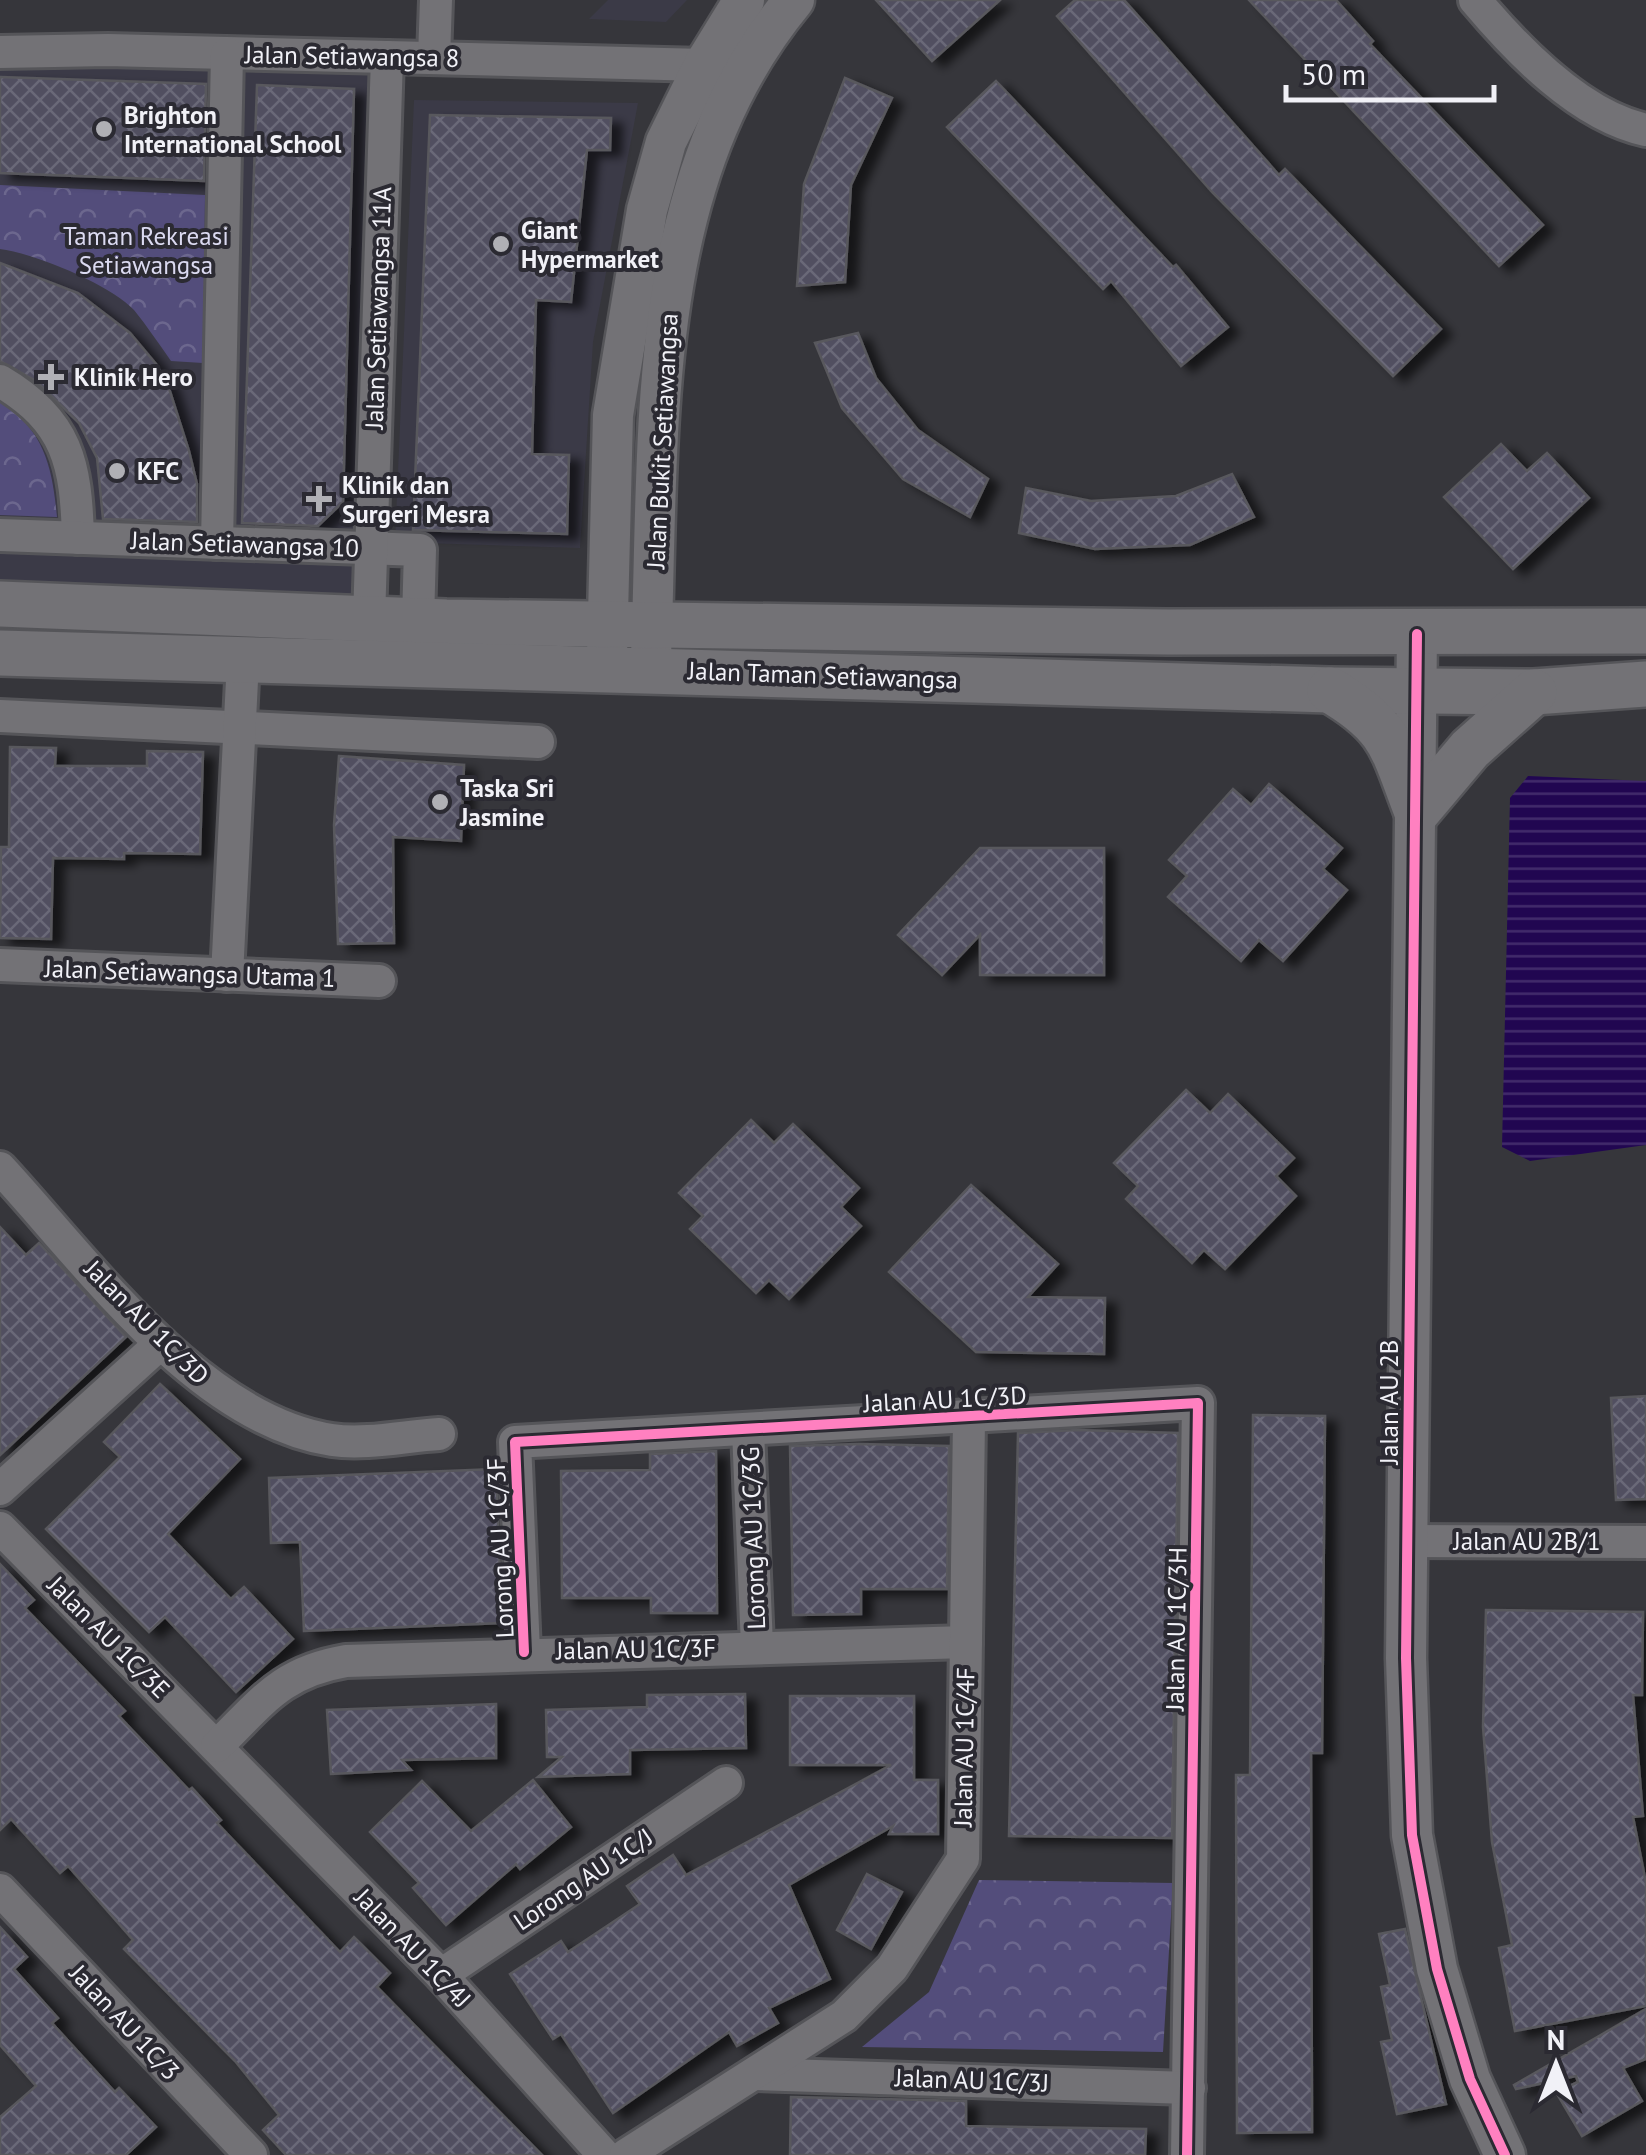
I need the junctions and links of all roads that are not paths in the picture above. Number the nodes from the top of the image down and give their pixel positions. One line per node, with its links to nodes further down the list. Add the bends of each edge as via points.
1 (436, 0): 8 (street)
2 (744, 0): 9 (street, Jalan Bukit Setiawangsa)
3 (794, 0): 11 (street, Jalan Bukit Setiawangsa, via 747,66 716,126 694,188)
4 (1475, 0): 10 (street, via 1577,96 1618,124)
5 (0, 52): 6 (street, Jalan Setiawangsa 8)
6 (227, 54): 7 (street, Jalan Setiawangsa 8); 16 (street)
7 (387, 57): 8 (street, Jalan Setiawangsa 8); 17 (street, Jalan Setiawangsa 11A)
8 (434, 58): 9 (street, Jalan Setiawangsa 8)
9 (704, 66): 12 (street, Jalan Bukit Setiawangsa, via 654,179)
10 (1646, 130)
11 (663, 353): 12 (street); 22 (street, Jalan Bukit Setiawangsa)
12 (617, 372): 21 (street, Jalan Bukit Setiawangsa)
13 (0, 382): 15 (street, via 24,395 58,434 75,478)
14 (0, 535): 15 (street, Jalan Setiawangsa 10)
15 (78, 538): 16 (street, Jalan Setiawangsa 10)
16 (217, 543): 17 (street, Jalan Setiawangsa 10)
17 (370, 548): 19 (street, Jalan Setiawangsa 11A); 20 (street, Jalan Setiawangsa 10, via 420,550)
18 (0, 604): 19 (main road, Jalan Taman Setiawangsa)
19 (369, 619): 20 (main road, Jalan Taman Setiawangsa)
20 (418, 621): 21 (main road, Jalan Taman Setiawangsa)
21 (608, 624): 22 (main road, Jalan Taman Setiawangsa); 27 (street, Jalan Bukit Setiawangsa)
22 (652, 625): 24 (main road, Jalan Taman Setiawangsa); 27 (street, Jalan Bukit Setiawangsa)
23 (1646, 631): 24 (main road, Jalan Taman Setiawangsa)
24 (1417, 634): 30 (street, Jalan AU 2B)
25 (0, 653): 26 (main road, Jalan Taman Setiawangsa)
26 (243, 661): 27 (main road, Jalan Taman Setiawangsa); 33 (street)
27 (629, 670): 29 (main road, Jalan Taman Setiawangsa)
28 (1646, 684): 31 (main road, Jalan Taman Setiawangsa)
29 (1330, 690): 30 (main road, Jalan Taman Setiawangsa); 35 (main road, via 1386,732)
30 (1417, 691): 31 (main road, Jalan Taman Setiawangsa); 35 (street, Jalan AU 2B)
31 (1534, 692): 35 (main road, via 1470,749)
32 (0, 716): 33 (street)
33 (238, 726): 34 (street); 37 (street)
34 (538, 742)
35 (1417, 812): 48 (street, Jalan AU 2B)
36 (0, 964): 37 (street, Jalan Setiawangsa Utama 1)
37 (227, 974): 38 (street, Jalan Setiawangsa Utama 1)
38 (379, 981)
39 (0, 1168): 40 (street, Jalan AU 1C/3D)
40 (161, 1343): 44 (street, Jalan AU 1C/3D, via 207,1385 264,1420 334,1440); 46 (street)
41 (1198, 1403): 42 (street, Jalan AU 1C/3D); 58 (street, Jalan AU 1C/3H)
42 (969, 1418): 43 (street, Jalan AU 1C/3D); 50 (street, Jalan AU 1C/4F)
43 (748, 1430): 45 (street, Jalan AU 1C/3D); 51 (street, Lorong AU 1C/3G)
44 (440, 1434)
45 (515, 1442): 52 (street, Lorong AU 1C/3F)
46 (0, 1489)
47 (0, 1528): 53 (street, Jalan AU 1C/3E)
48 (1408, 1540): 49 (street, Jalan AU 2B/1); 63 (street, Jalan AU 2B, via 1412,1835 1437,1969 1470,2079)
49 (1646, 1542)
50 (966, 1642): 51 (street, Jalan AU 1C/3F); 57 (street, Jalan AU 1C/4F, via 963,1858 892,1968 844,2016)
51 (757, 1646): 52 (street, Jalan AU 1C/3F)
52 (524, 1652): 53 (street, Jalan AU 1C/3F, via 308,1667)
53 (217, 1746): 56 (street, Jalan AU 1C/4J)
54 (726, 1783): 56 (street, Lorong AU 1C/J)
55 (0, 1890): 59 (street, Jalan AU 1C/3)
56 (441, 1976): 60 (street, Jalan AU 1C/4J)
57 (754, 2074): 58 (street, Jalan AU 1C/3J); 61 (street, Jalan AU 1C/4F)
58 (1189, 2088): 62 (street, Jalan AU 1C/3H)
59 (251, 2155)
60 (604, 2155)
61 (626, 2155)
62 (1188, 2155)
63 (1505, 2155)

